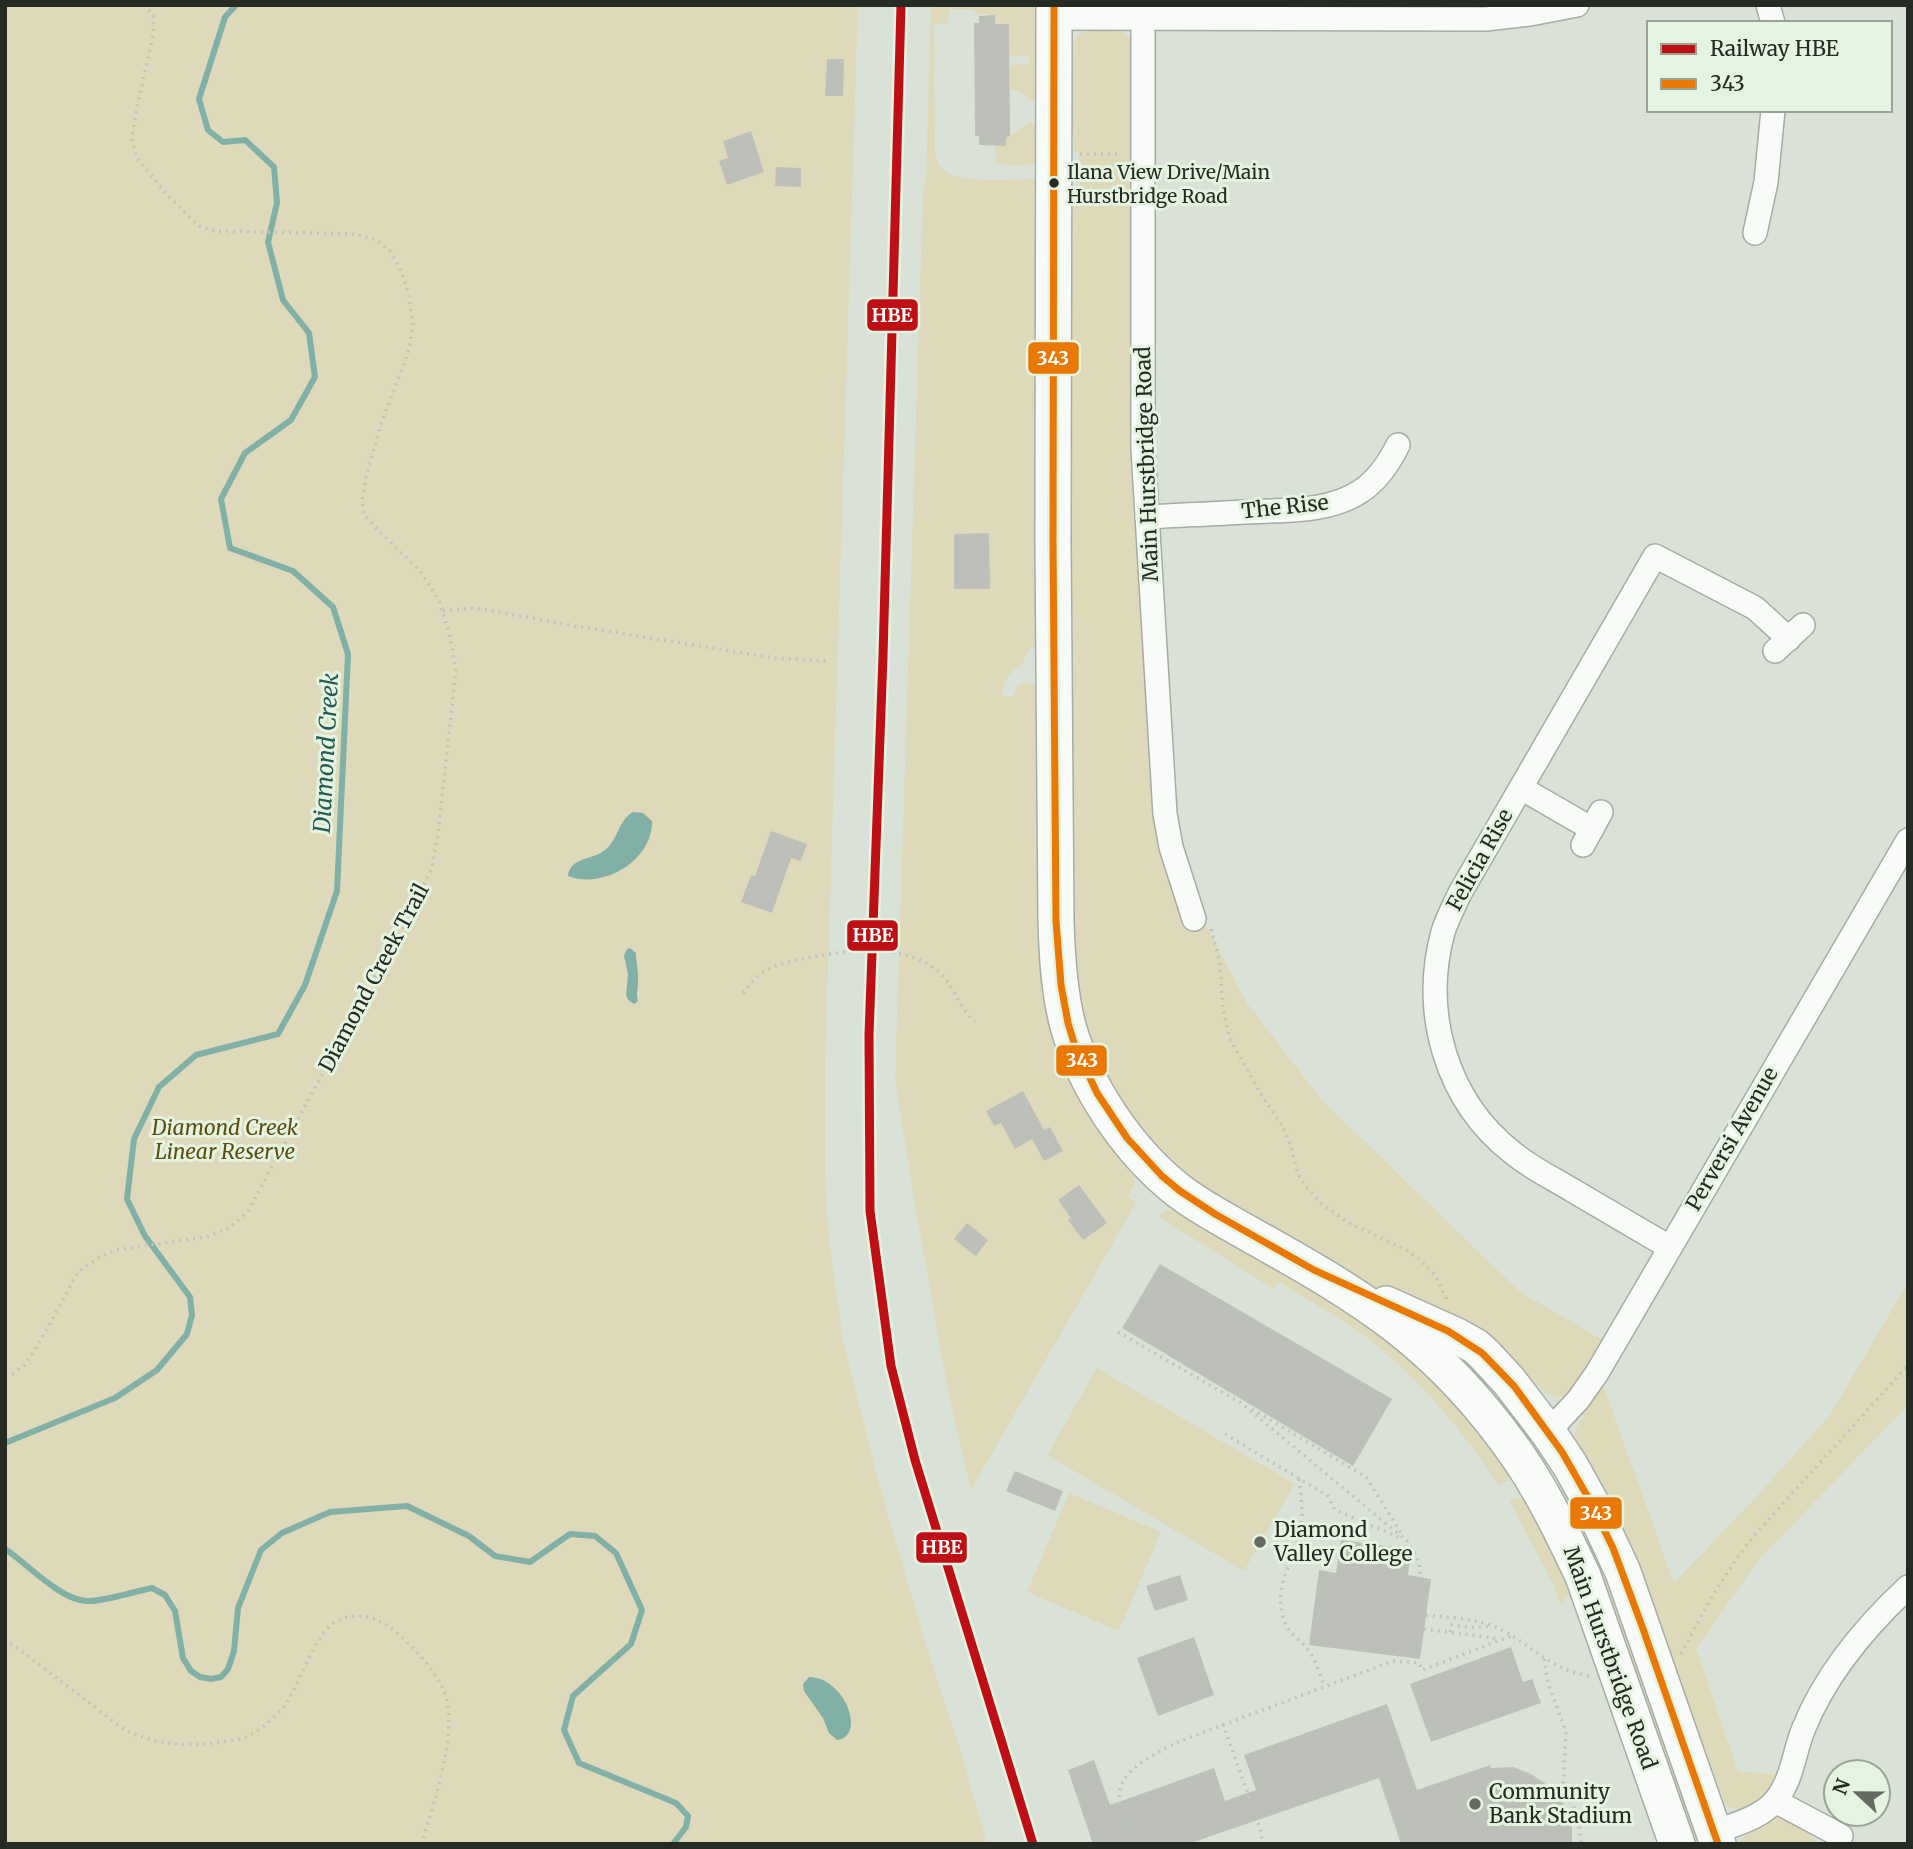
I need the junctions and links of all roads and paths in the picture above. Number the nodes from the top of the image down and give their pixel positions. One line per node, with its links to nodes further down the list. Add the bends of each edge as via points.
1 (145, 5): 11 (path, Diamond Creek Trail, via 154,17 153,35 132,138 136,157 170,198 199,226 215,231 355,234 377,240 390,251 402,273 413,325 409,350 374,450 362,502 364,514 420,571)
2 (1577, 5): 4 (street, via 1486,19)
3 (1054, 12): 4 (street); 21 (main road, Main Hurstbridge Road, via 1056,921 1068,1025 1077,1055 1102,1103 1157,1171 1179,1191)
4 (1143, 12): 7 (street, Main Hurstbridge Road)
5 (1773, 112): 8 (street)
6 (1077, 154): 7 (path)
7 (1144, 154): 10 (street, Main Hurstbridge Road, via 1142,424)
8 (1755, 233)
9 (1398, 445): 10 (street, The Rise, via 1372,483 1338,502 1299,509)
10 (1147, 517): 17 (street, Main Hurstbridge Road, via 1165,814 1171,847)
11 (443, 611): 13 (path, via 488,610 774,658); 25 (path, Diamond Creek Trail, via 456,669 431,870 248,1210 231,1227 198,1240 116,1250 98,1258 78,1272 25,1364)
12 (1789, 639): 14 (street, Felicia Rise, via 1755,608 1655,556)
13 (827, 661)
14 (1521, 788): 15 (street); 20 (street, Felicia Rise, via 1444,929 1434,999 1441,1044 1458,1089 1496,1139 1531,1166)
15 (1592, 829)
16 (1908, 840): 20 (street, Perversi Avenue)
17 (1203, 923): 22 (path, via 1220,963 1230,1039 1283,1127 1304,1184 1347,1222 1418,1258 1435,1275)
18 (743, 993): 19 (path, via 759,975 784,963 852,951 896,953 920,960 944,976)
19 (975, 1022)
20 (1669, 1247): 27 (street, Perversi Avenue, via 1586,1390)
21 (1322, 1276): 27 (main road, Main Hurstbridge Road, via 1475,1346); 29 (main road, Main Hurstbridge Road, via 1398,1327 1440,1364)
22 (1451, 1308)
23 (1118, 1332): 26 (path)
24 (1908, 1365): 41 (path, via 1735,1559)
25 (5, 1375)
26 (1241, 1403): 31 (path); 31 (path, via 1366,1477)
27 (1548, 1432): 29 (main road); 48 (main road, Main Hurstbridge Road, via 1612,1546)
28 (1225, 1434): 30 (path)
29 (1520, 1460): 53 (main road, Main Hurstbridge Road, via 1583,1576)
30 (1299, 1479): 31 (path, via 1328,1496 1335,1510); 44 (path, via 1302,1519 1281,1584 1282,1615 1309,1651)
31 (1407, 1541): 32 (path, via 1418,1557)
32 (1420, 1577)
33 (1908, 1587): 46 (street, via 1864,1632 1829,1681 1802,1731 1786,1784)
34 (1426, 1615): 35 (path)
35 (1492, 1626): 37 (path, via 1451,1625); 38 (path)
36 (1424, 1629): 37 (path)
37 (1450, 1632): 40 (path, via 1494,1638)
38 (1511, 1636): 40 (path); 42 (path)
39 (5, 1639): 49 (path, via 124,1729 152,1740 213,1743 243,1738 262,1727 281,1710 322,1635 335,1621 370,1616 394,1630 420,1655 443,1689 450,1718 445,1760)
40 (1494, 1643): 44 (path, via 1422,1670 1419,1663 1392,1661)
41 (1681, 1654)
42 (1544, 1659): 43 (path); 52 (path, via 1566,1731 1563,1787 1576,1811)
43 (1589, 1676)
44 (1325, 1686): 45 (path)
45 (1223, 1724): 50 (path, via 1175,1743 1136,1766 1123,1781 1120,1803); 51 (path)
46 (1775, 1801): 47 (street); 48 (street)
47 (1841, 1836)
48 (1716, 1838)
49 (422, 1844)
50 (1134, 1844)
51 (1263, 1844)
52 (1581, 1844)
53 (1677, 1844)

